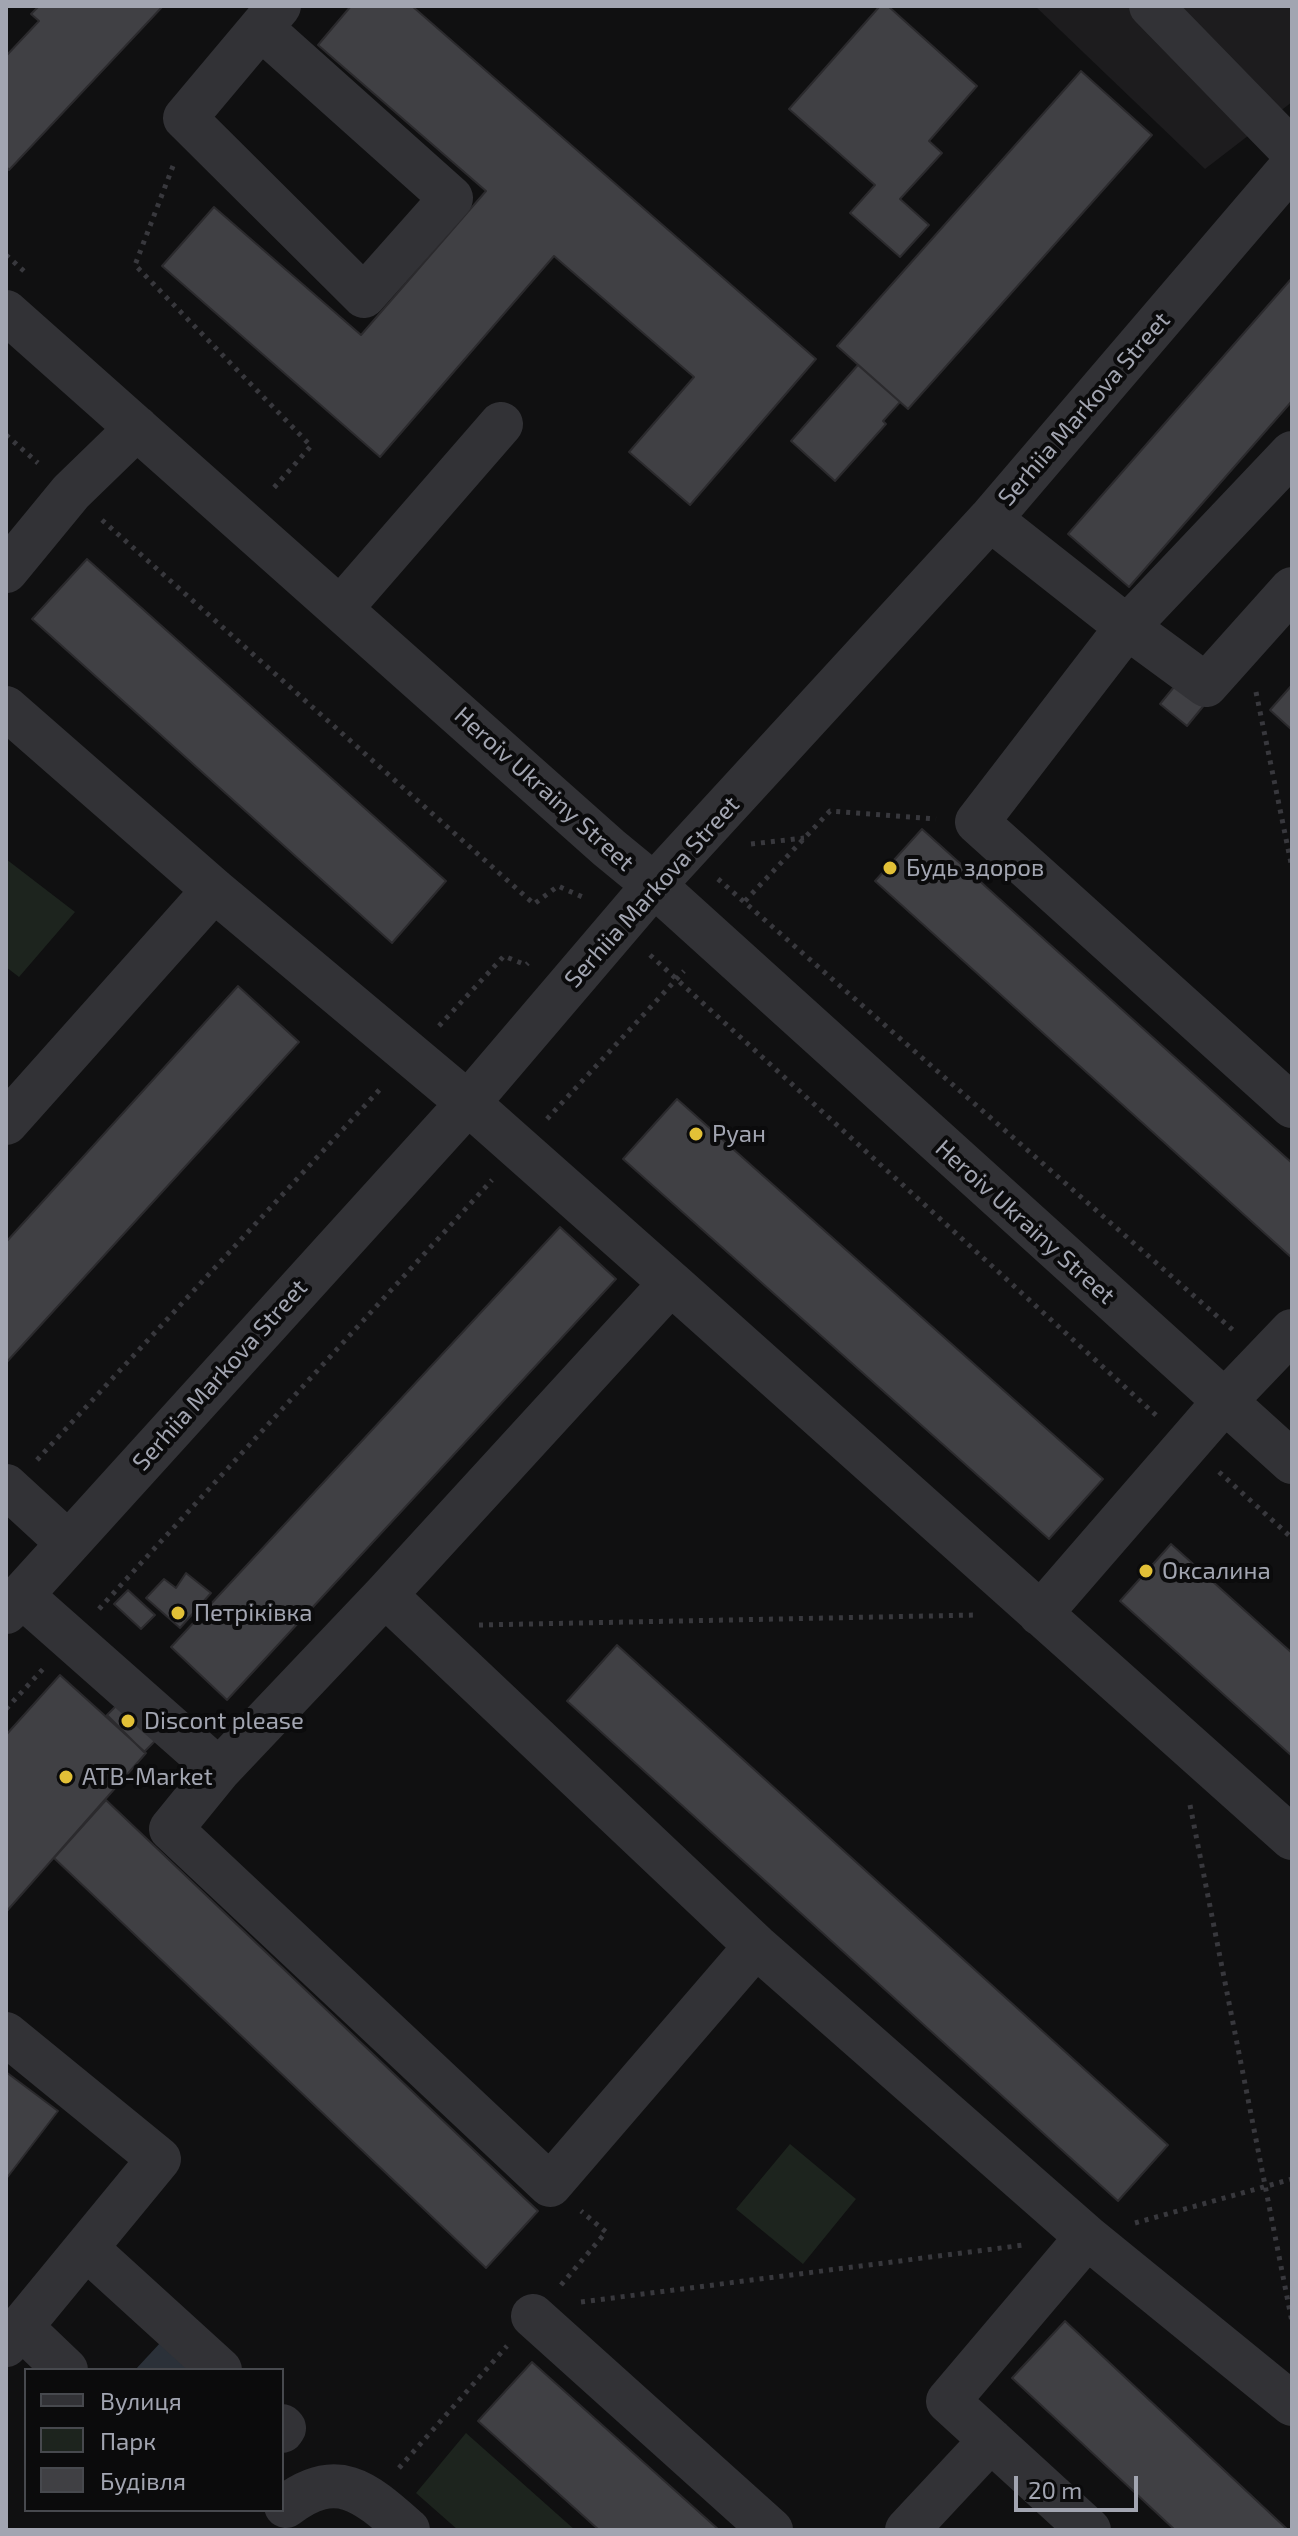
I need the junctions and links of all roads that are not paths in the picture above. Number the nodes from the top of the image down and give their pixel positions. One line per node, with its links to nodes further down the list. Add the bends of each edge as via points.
1 (1151, 6): 3 (street)
2 (270, 17): 2 (street, via 185,118 364,296 451,198)
3 (1292, 151)
4 (1292, 166): 9 (street, Serhiia Markova Street)
5 (6, 312): 7 (street, Heroiv Ukrainy Street)
6 (501, 424): 12 (street)
7 (137, 428): 10 (street, via 71,492); 12 (street, Heroiv Ukrainy Street)
8 (1292, 453): 13 (street)
9 (990, 519): 13 (street); 15 (street, Serhiia Markova Street)
10 (6, 571)
11 (1292, 589): 13 (street, via 1206,685)
12 (341, 608): 15 (street, Heroiv Ukrainy Street)
13 (1127, 627): 18 (street, via 977,822)
14 (6, 708): 16 (street)
15 (654, 885): 17 (street, Serhiia Markova Street, via 601,906); 22 (street, Heroiv Ukrainy Street)
16 (214, 890): 17 (street); 19 (street)
17 (468, 1103): 20 (street); 25 (street, Serhiia Markova Street)
18 (1292, 1106)
19 (6, 1123)
20 (671, 1283): 26 (street); 28 (street)
21 (1279, 1345): 22 (street)
22 (1224, 1402): 23 (street, Heroiv Ukrainy Street); 28 (street)
23 (1292, 1462)
24 (8, 1488): 25 (street)
25 (67, 1542): 27 (street, Serhiia Markova Street)
26 (385, 1595): 29 (street); 31 (street)
27 (14, 1604): 29 (street, via 72,1640)
28 (1040, 1614): 30 (street)
29 (219, 1770): 31 (street, via 171,1829 550,2185)
30 (1292, 1838)
31 (756, 1946): 33 (street)
32 (6, 2034): 34 (street, via 159,2159)
33 (1087, 2237): 39 (street); 40 (street, via 948,2401)
34 (86, 2248): 36 (street); 38 (street)
35 (553, 2310): 43 (street)
36 (13, 2336): 37 (street)
37 (63, 2368)
38 (218, 2368)
39 (1292, 2404)
40 (991, 2440): 44 (street); 45 (street)
41 (284, 2510): 42 (street, via 304,2492 350,2487)
42 (408, 2530)
43 (771, 2530)
44 (907, 2530)
45 (1089, 2530)

